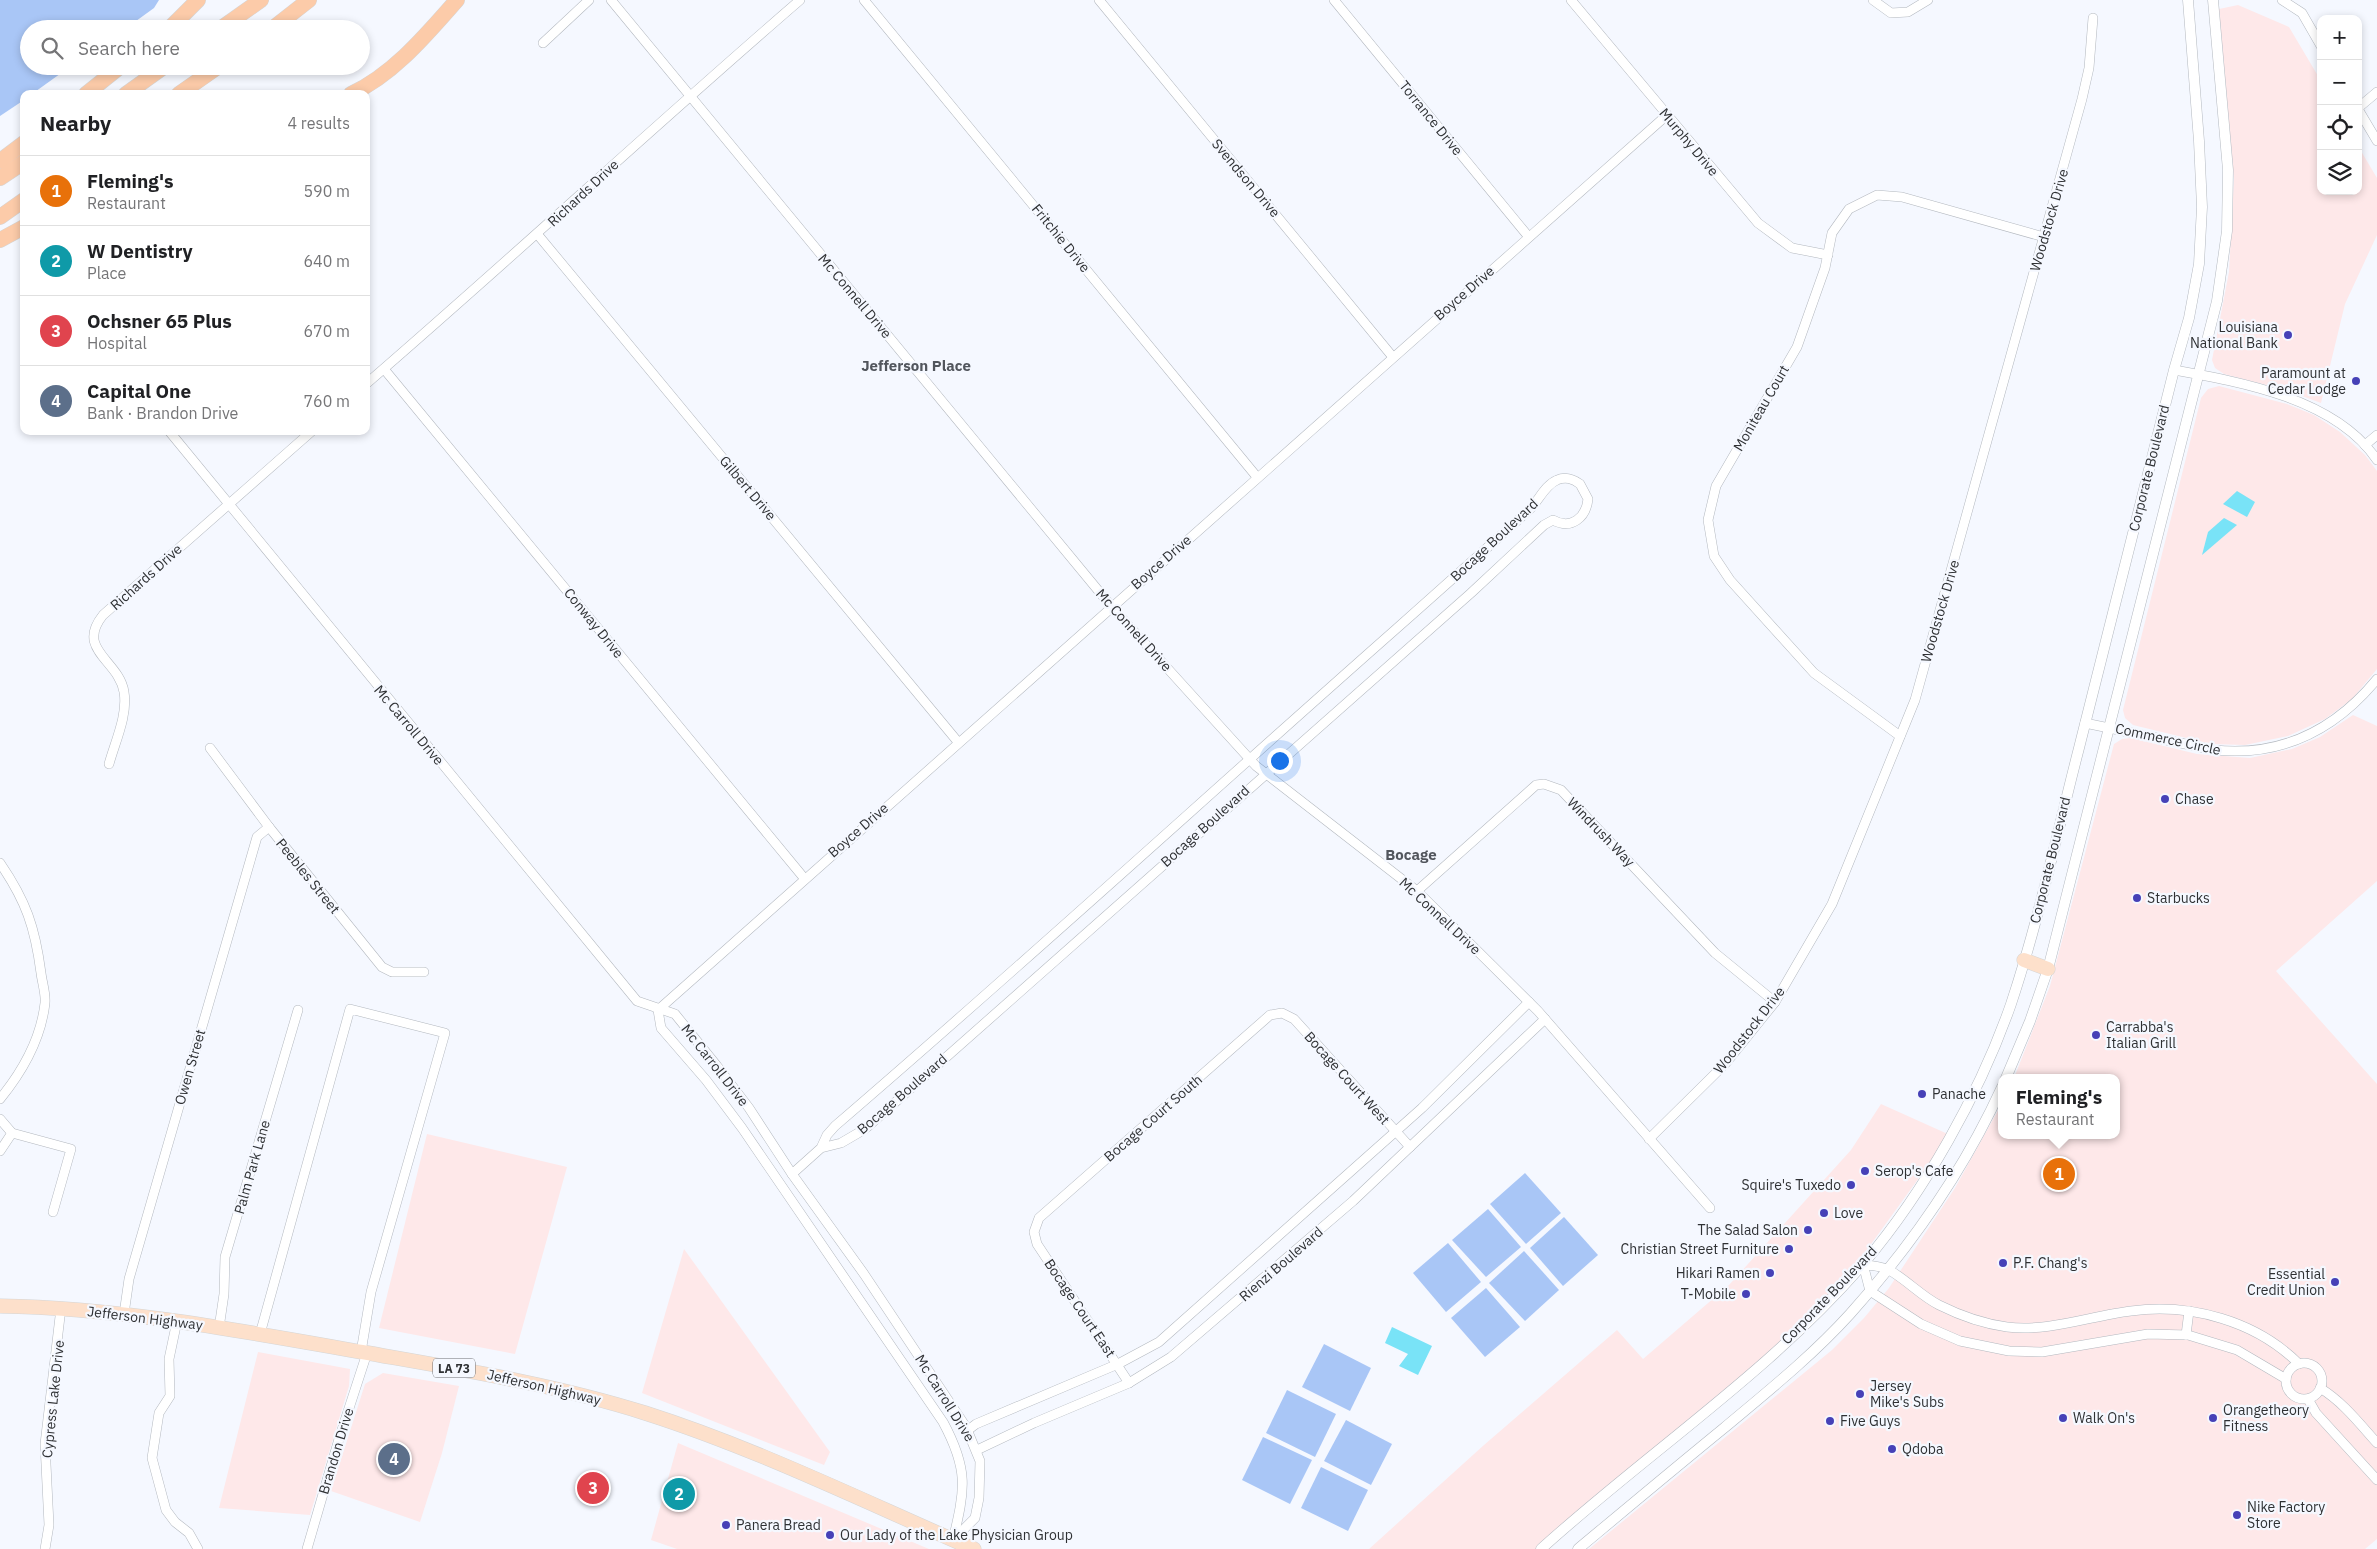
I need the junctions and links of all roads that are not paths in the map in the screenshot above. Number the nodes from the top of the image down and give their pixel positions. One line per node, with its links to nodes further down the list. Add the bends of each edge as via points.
1 (198, 0): 18 (highway)
2 (261, 0): 19 (highway)
3 (309, 0): 20 (highway)
4 (457, 0): 29 (highway, via 395,64)
5 (589, 0): 22 (street)
6 (611, 0): 31 (street, Mc Connell Drive)
7 (800, 0): 31 (street, Richards Drive)
8 (864, 0): 58 (street, Fritchie Drive)
9 (1099, 0): 48 (street, Svendson Drive)
10 (1334, 0): 44 (street, Torrance Drive)
11 (1571, 0): 33 (street, Murphy Drive)
12 (1873, 0): 13 (street, via 1892,13 1908,12)
13 (1928, 0)
14 (2188, 0): 50 (street, Corporate Boulevard, via 2202,207 2197,273 2189,318)
15 (2212, 0): 51 (street, Corporate Boulevard, via 2228,170 2226,231 2217,301)
16 (2283, 0): 21 (street, via 2302,14)
17 (2092, 18): 45 (street, Woodstock Drive, via 2089,68)
18 (178, 20)
19 (233, 20)
20 (283, 20)
21 (2317, 39)
22 (543, 43)
23 (110, 75): 26 (highway)
24 (153, 75): 27 (highway)
25 (206, 75): 28 (highway)
26 (91, 90)
27 (132, 90)
28 (185, 90)
29 (357, 90)
30 (2377, 92): 32 (street)
31 (689, 95): 43 (street, Richards Drive); 60 (street, Mc Connell Drive)
32 (2362, 105)
33 (1667, 115): 44 (street, Boyce Drive); 47 (street, Murphy Drive, via 1758,224 1792,248)
34 (2362, 116): 35 (street)
35 (2377, 141)
36 (20, 146): 37 (highway)
37 (0, 161)
38 (20, 165): 39 (highway)
39 (0, 178)
40 (20, 203): 41 (highway)
41 (0, 217)
42 (20, 229): 46 (highway)
43 (538, 235): 49 (street, Richards Drive); 65 (street, Gilbert Drive)
44 (1528, 236): 48 (street, Boyce Drive)
45 (2044, 237): 47 (street, Moniteau Court, via 1902,198 1878,195 1849,209 1832,233); 64 (street, Woodstock Drive, via 1915,700)
46 (0, 240)
47 (1828, 256): 64 (street, Moniteau Court, via 1797,347 1716,486 1708,520 1714,556 1730,580 1814,673)
48 (1392, 356): 58 (street, Boyce Drive)
49 (384, 369): 52 (street, Richards Drive); 72 (street, Conway Drive)
50 (2174, 370): 51 (street); 62 (street, Corporate Boulevard)
51 (2198, 374): 56 (street, via 2300,401 2331,417); 63 (street, Corporate Boulevard)
52 (370, 381)
53 (172, 435): 59 (street, Mc Carroll Drive)
54 (307, 435): 59 (street, Richards Drive)
55 (2377, 435): 56 (street)
56 (2365, 445): 57 (street)
57 (2377, 460)
58 (1257, 477): 60 (street, Boyce Drive)
59 (227, 504): 68 (street, Richards Drive, via 94,626 93,639 97,650 120,678 124,692 124,708); 80 (street, Mc Carroll Drive, via 637,1001)
60 (1111, 606): 65 (street, Boyce Drive); 67 (street, Mc Connell Drive)
61 (2377, 679): 63 (street, Commerce Circle, via 2361,698 2326,726 2303,738 2265,749 2214,750)
62 (2085, 723): 63 (street, Commerce Circle); 74 (street, Corporate Boulevard)
63 (2109, 727): 75 (street, Corporate Boulevard)
64 (1900, 736): 78 (street, Woodstock Drive, via 1832,904)
65 (958, 742): 72 (street, Boyce Drive)
66 (210, 748): 70 (street, Peebles Street)
67 (1250, 759): 69 (street, Mc Connell Drive); 69 (street, Bocage Boulevard, via 1478,557 1537,502 1555,480 1564,478 1580,484 1588,499 1582,516 1567,524 1553,520 1544,525); 91 (street, Bocage Boulevard, via 835,1126)
68 (108, 764)
69 (1265, 773): 73 (street, Mc Connell Drive); 91 (street, Bocage Boulevard, via 865,1129 840,1143)
70 (269, 827): 76 (street, Peebles Street, via 382,968 392,972); 103 (street, Owen Street, via 257,837 129,1279)
71 (0, 863): 85 (street, via 17,888 31,920 45,1002 34,1043 16,1079)
72 (804, 878): 80 (street, Boyce Drive)
73 (1417, 891): 77 (street, Mc Connell Drive); 78 (street, Windrush Way, via 1536,785 1549,785 1561,790 1723,962)
74 (2024, 960): 75 (main road); 97 (street, Corporate Boulevard, via 2003,1023 1967,1102 1912,1198)
75 (2048, 969): 83 (street, Corporate Boulevard)
76 (424, 972)
77 (1529, 1002): 82 (street, Mc Connell Drive); 87 (street, Rienzi Boulevard)
78 (1775, 1002): 89 (street, Woodstock Drive, via 1725,1064)
79 (298, 1010): 105 (street, Palm Park Lane, via 225,1257)
80 (658, 1010): 93 (street, Mc Carroll Drive, via 675,1014 749,1108); 119 (street, Mc Carroll Drive, via 661,1028 742,1128 957,1447 963,1478 962,1501)
81 (1282, 1013): 87 (street, Bocage Court West, via 1294,1019); 96 (street, Bocage Court South, via 1270,1015 1039,1218)
82 (1545, 1019): 89 (street, Mc Connell Drive); 90 (street, Rienzi Boulevard)
83 (2008, 1074)
84 (1998, 1097): 98 (street, Corporate Boulevard, via 1956,1173)
85 (0, 1099)
86 (0, 1119): 88 (street)
87 (1396, 1131): 90 (street, Bocage Court West); 109 (street, Rienzi Boulevard, via 1159,1342)
88 (12, 1133): 92 (street); 95 (street, via 71,1149)
89 (1650, 1139): 94 (street, Mc Connell Drive)
90 (1410, 1147): 112 (street, Rienzi Boulevard, via 1196,1337)
91 (821, 1148): 93 (street, Bocage Boulevard)
92 (0, 1152)
93 (792, 1174): 115 (street, Mc Carroll Drive, via 864,1274)
94 (1710, 1208)
95 (53, 1212)
96 (1034, 1232): 109 (street, Bocage Court East, via 1037,1244)
97 (1863, 1264): 98 (street); 99 (street); 124 (street, Corporate Boulevard, via 1794,1335)
98 (1888, 1269): 99 (street, Corporate Boulevard); 102 (street, via 1938,1305 2007,1327 2045,1328 2132,1310)
99 (1870, 1291): 107 (street, via 1921,1324 1960,1341 2009,1351 2042,1352 2148,1334); 125 (street, Corporate Boulevard, via 1850,1315 1784,1377)
100 (0, 1306): 101 (main road, Jefferson Highway / LA 73)
101 (61, 1308): 103 (main road, Jefferson Highway / LA 73); 120 (street, Cypress Lake Drive, via 45,1444 49,1525)
102 (2189, 1312): 107 (street); 110 (street, via 2251,1329 2283,1348)
103 (124, 1314): 104 (main road, Jefferson Highway / LA 73)
104 (177, 1321): 105 (main road, Jefferson Highway / LA 73); 121 (street, via 170,1359 170,1396 159,1413 152,1458 166,1510 174,1522 189,1534)
105 (219, 1328): 106 (main road, Jefferson Highway / LA 73)
106 (260, 1334): 108 (main road, Jefferson Highway / LA 73); 108 (street, Brandon Drive, via 350,1008 445,1033 371,1292)
107 (2186, 1335): 111 (street, via 2237,1350)
108 (364, 1352): 119 (main road, Jefferson Highway / LA 73, via 526,1382 646,1413 746,1450); 122 (street, Brandon Drive)
109 (1118, 1364): 112 (street, Bocage Court East); 115 (street, Rienzi Boulevard)
110 (2299, 1364): 111 (street, via 2290,1369); 113 (street, via 2309,1364 2318,1371)
111 (2286, 1379): 114 (street, via 2289,1392)
112 (1129, 1383): 117 (street, Rienzi Boulevard)
113 (2320, 1388): 114 (street); 116 (street, via 2332,1395)
114 (2308, 1399): 118 (street)
115 (968, 1430): 117 (street, Mc Carroll Drive)
116 (2377, 1443)
117 (977, 1450): 119 (street, Mc Carroll Drive, via 981,1475 978,1508 975,1518)
118 (2377, 1480)
119 (953, 1540): 123 (main road, Jefferson Highway / LA 73)
120 (45, 1549)
121 (198, 1549)
122 (307, 1549)
123 (974, 1549)
124 (1541, 1549)
125 (1578, 1549)

